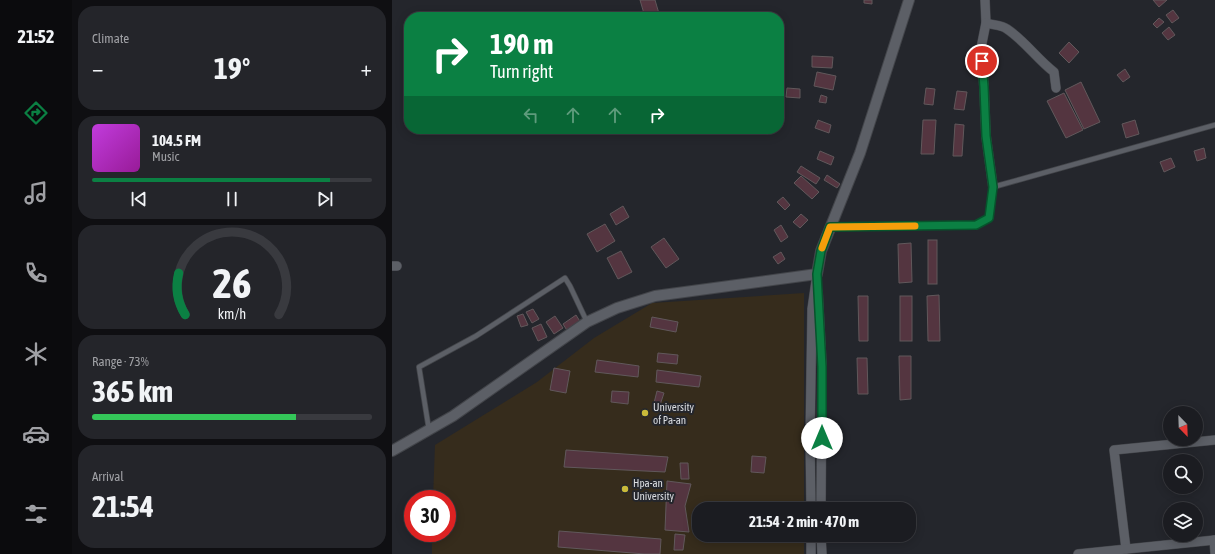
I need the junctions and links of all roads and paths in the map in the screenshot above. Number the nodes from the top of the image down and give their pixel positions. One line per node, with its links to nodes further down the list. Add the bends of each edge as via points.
1 (909, 0): 7 (street, via 860,153)
2 (985, 0): 3 (street)
3 (986, 23): 4 (street, via 1006,28 1022,42 1054,72); 6 (street, via 981,48 986,136)
4 (1056, 88)
5 (1215, 125): 6 (lane)
6 (993, 187): 7 (lane, via 989,218 976,225)
7 (830, 227): 8 (street, via 821,251)
8 (817, 274): 9 (street, via 655,296 617,308); 10 (street, via 812,309); 11 (street)
9 (587, 322): 12 (street); 12 (lane, via 565,278 476,336 419,367)
10 (811, 367): 11 (street); 15 (street)
11 (822, 367): 16 (street)
12 (430, 430): 14 (street)
13 (1215, 440): 20 (street, via 1114,450)
14 (392, 451)
15 (811, 502)
16 (821, 502)
17 (1214, 540): 20 (street); 21 (street)
18 (811, 542): 22 (street)
19 (822, 542): 23 (street)
20 (1126, 549): 24 (street)
21 (1215, 553)
22 (811, 554)
23 (822, 554)
24 (1084, 554)

